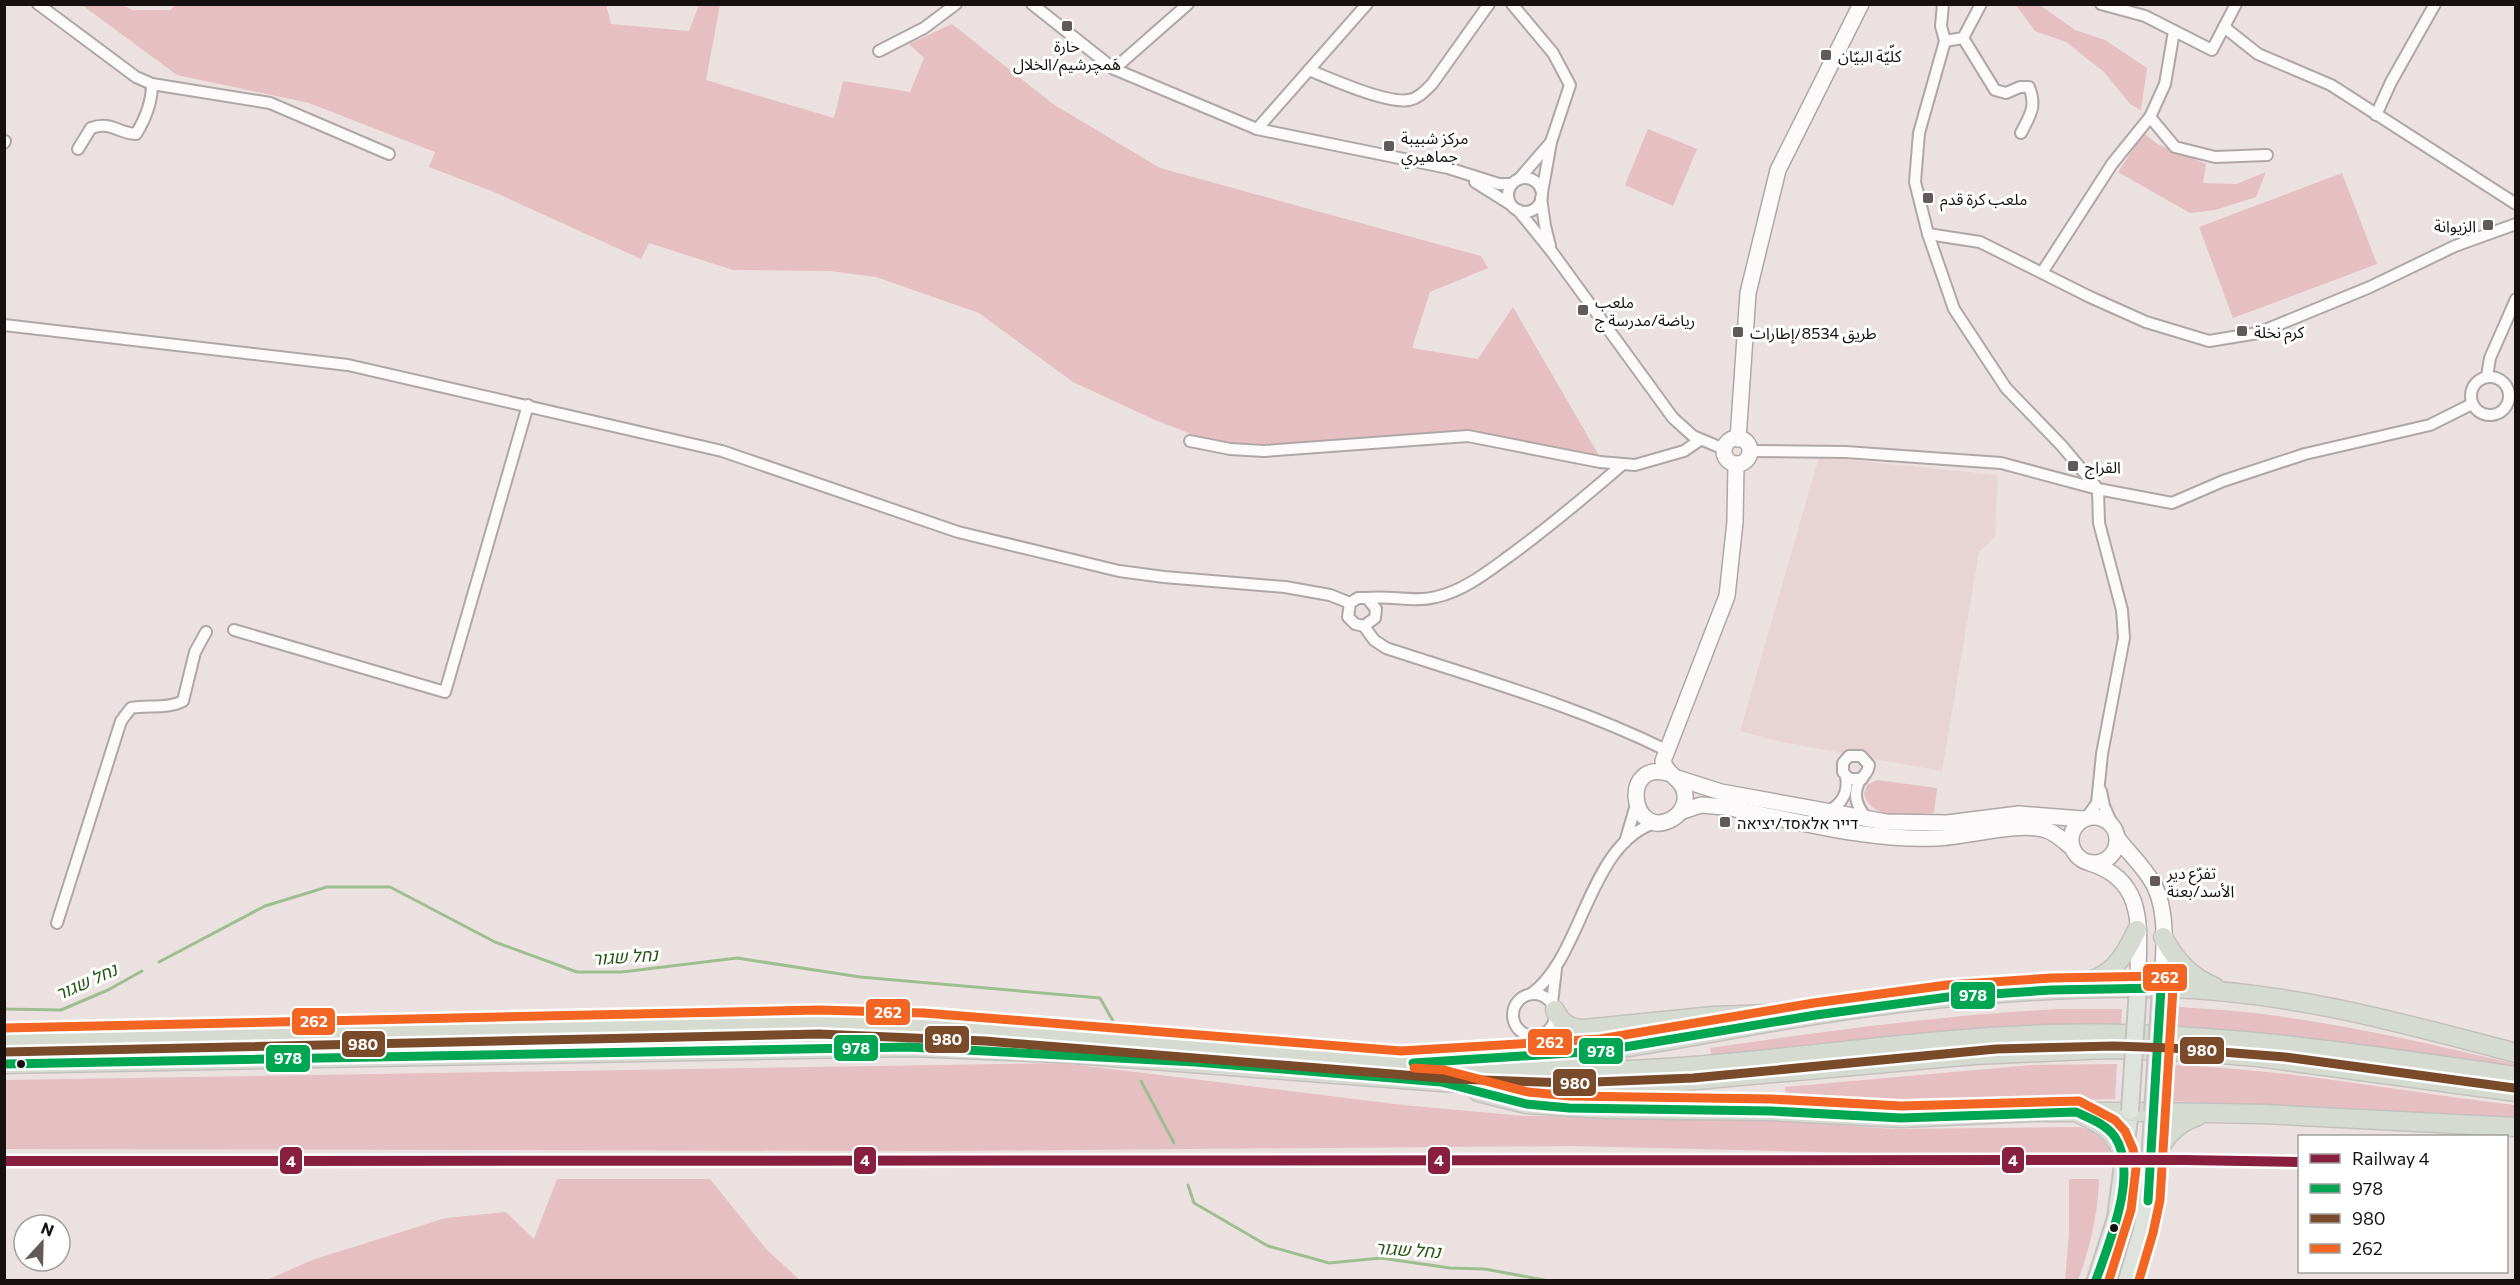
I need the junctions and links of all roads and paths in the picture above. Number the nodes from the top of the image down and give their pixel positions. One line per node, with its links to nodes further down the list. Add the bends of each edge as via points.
1 (38, 4): 21 (street, via 136,77)
2 (956, 4): 18 (street, via 924,28)
3 (1032, 4): 19 (street)
4 (1188, 4): 19 (street)
5 (1367, 4): 20 (street)
6 (1489, 4): 20 (street, via 1432,84 1423,94 1408,100 1392,100)
7 (1512, 4): 26 (street, via 1553,53 1570,85)
8 (1862, 4): 45 (main road, via 1778,170 1748,293)
9 (1943, 4): 17 (street, via 1941,26)
10 (1981, 4): 16 (street)
11 (2101, 4): 15 (street, via 2145,16)
12 (2236, 4): 14 (street)
13 (2435, 4): 22 (street)
14 (2224, 27): 15 (street, via 2212,50); 22 (street, via 2258,54 2331,85)
15 (2174, 31): 23 (street, via 2165,84)
16 (1964, 38): 17 (street); 25 (street, via 1995,90 2006,93 2029,87 2034,100)
17 (1945, 41): 36 (street, via 1918,143 1915,182)
18 (879, 51)
19 (1114, 69): 24 (street)
20 (1309, 70): 24 (street)
21 (152, 84): 27 (street, via 152,99 136,134 102,124 91,128); 28 (street, via 270,103)
22 (2376, 115): 33 (street)
23 (2150, 117): 29 (street, via 2175,147 2215,157); 38 (street, via 2106,172)
24 (1257, 129): 30 (street)
25 (2020, 133)
26 (1551, 142): 31 (street); 32 (street)
27 (78, 149)
28 (389, 154)
29 (2267, 155)
30 (1448, 168): 31 (street, via 1499,184); 34 (street)
31 (1516, 182): 32 (street, via 1534,181); 34 (street, via 1508,196)
32 (1541, 195): 34 (street, via 1532,210); 37 (street)
33 (2516, 204)
34 (1514, 207): 37 (street)
35 (2516, 224): 38 (street, via 2455,246 2370,287 2258,333 2208,341 2146,322)
36 (1928, 234): 38 (street, via 1980,242); 52 (street, via 1954,309 2006,388)
37 (1552, 252): 46 (street, via 1673,418)
38 (2043, 272)
39 (2516, 299): 41 (street, via 2490,358)
40 (4, 326): 44 (street, via 348,365)
41 (2487, 376): 42 (street); 43 (street, via 2472,387)
42 (2511, 382): 43 (street, via 2509,401 2502,411 2483,414)
43 (2472, 404): 52 (street, via 2430,425 2305,454 2223,481 2172,503)
44 (528, 405): 54 (street, via 722,451 970,535 1119,571 1285,587); 56 (street, via 445,692)
45 (1738, 439): 48 (main road, via 1731,440); 49 (main road, via 1745,441)
46 (1700, 440): 48 (street); 50 (street, via 1684,450 1635,465)
47 (1190, 441): 50 (street, via 1264,451 1468,436)
48 (1724, 449): 51 (main road, via 1726,458)
49 (1750, 451): 51 (main road, via 1746,461); 52 (street, via 1846,452 2001,463)
50 (1623, 464): 53 (street, via 1558,521 1470,583 1435,598)
51 (1736, 464): 58 (main road, via 1727,596)
52 (2098, 489): 63 (street, via 2099,523 2124,624 2123,651)
53 (1367, 598): 54 (street); 55 (street, via 1374,604 1376,614)
54 (1350, 603): 55 (street, via 1348,617)
55 (1364, 626): 58 (street, via 1386,648 1521,692)
56 (234, 630)
57 (206, 632): 74 (street, via 195,652 183,701 176,705 131,708 121,721)
58 (1662, 748): 59 (main road); 60 (main road, via 1664,765)
59 (1646, 776): 60 (main road, via 1660,772); 64 (main road, via 1636,789)
60 (1674, 776): 65 (main road, via 1685,795); 66 (main road, via 1721,792)
61 (1846, 776): 62 (street, via 1853,781); 62 (street, via 1842,768 1845,759 1857,754 1869,765); 66 (street, via 1842,799)
62 (1862, 779): 68 (street, via 1856,800)
63 (2100, 782): 67 (street, via 2097,803); 70 (street, via 2104,806)
64 (1636, 805): 69 (main road, via 1646,818); 71 (street)
65 (1680, 812): 69 (main road, via 1671,820); 72 (main road, via 1701,806 1724,807 1914,839 2033,827 2049,830)
66 (1827, 812): 68 (main road)
67 (2085, 818): 68 (main road, via 2019,814 1930,824); 70 (main road, via 2099,816); 72 (main road, via 2073,829)
68 (1868, 819)
69 (1658, 822): 71 (street)
70 (2115, 832): 73 (main road, via 2110,857); 76 (main road, via 2153,882)
71 (1625, 843): 77 (street, via 1598,881)
72 (2072, 848): 73 (main road)
73 (2090, 863): 75 (main road, via 2124,882 2134,900)
74 (57, 923)
75 (2137, 930): 78 (main road); 80 (highway, via 2123,957 2106,975)
76 (2163, 937): 79 (main road); 81 (highway, via 2192,975)
77 (1559, 960): 82 (street); 83 (street)
78 (2138, 988): 79 (highway); 80 (highway); 92 (main road, bridge)
79 (2161, 988): 81 (highway); 94 (main road, bridge)
80 (2043, 990): 84 (highway, via 1948,997)
81 (2225, 991): 86 (highway, via 2372,1015)
82 (1531, 994): 83 (street, via 1541,995); 83 (street, via 1521,998 1514,1010 1515,1023 1524,1033 1537,1035 1549,1030 1555,1017)
83 (1553, 1006): 84 (highway, via 1563,1023 1574,1029 1731,1014)
84 (1816, 1015): 87 (highway, via 1601,1051)
85 (4, 1040): 87 (highway, via 829,1022 934,1026)
86 (2516, 1053)
87 (1401, 1063): 89 (highway, via 1548,1071 1628,1070 1996,1037 2106,1033 2262,1041)
88 (4, 1064): 90 (highway, via 908,1047 1161,1060)
89 (2516, 1076)
90 (1441, 1082): 91 (highway, via 1575,1088 1974,1055 2108,1049 2258,1057); 93 (highway, via 1526,1104 1569,1108 1771,1111 1901,1118)
91 (2516, 1092)
92 (2130, 1111): 93 (highway); 94 (highway); 97 (main road)
93 (2076, 1112): 97 (highway, via 2111,1132)
94 (2153, 1112): 95 (highway); 98 (main road)
95 (2210, 1113): 96 (highway); 98 (highway, via 2178,1125)
96 (2516, 1127)
97 (2125, 1159): 99 (main road, via 2111,1236)
98 (2150, 1163): 100 (main road, via 2142,1230)
99 (2096, 1281)
100 (2127, 1281)

